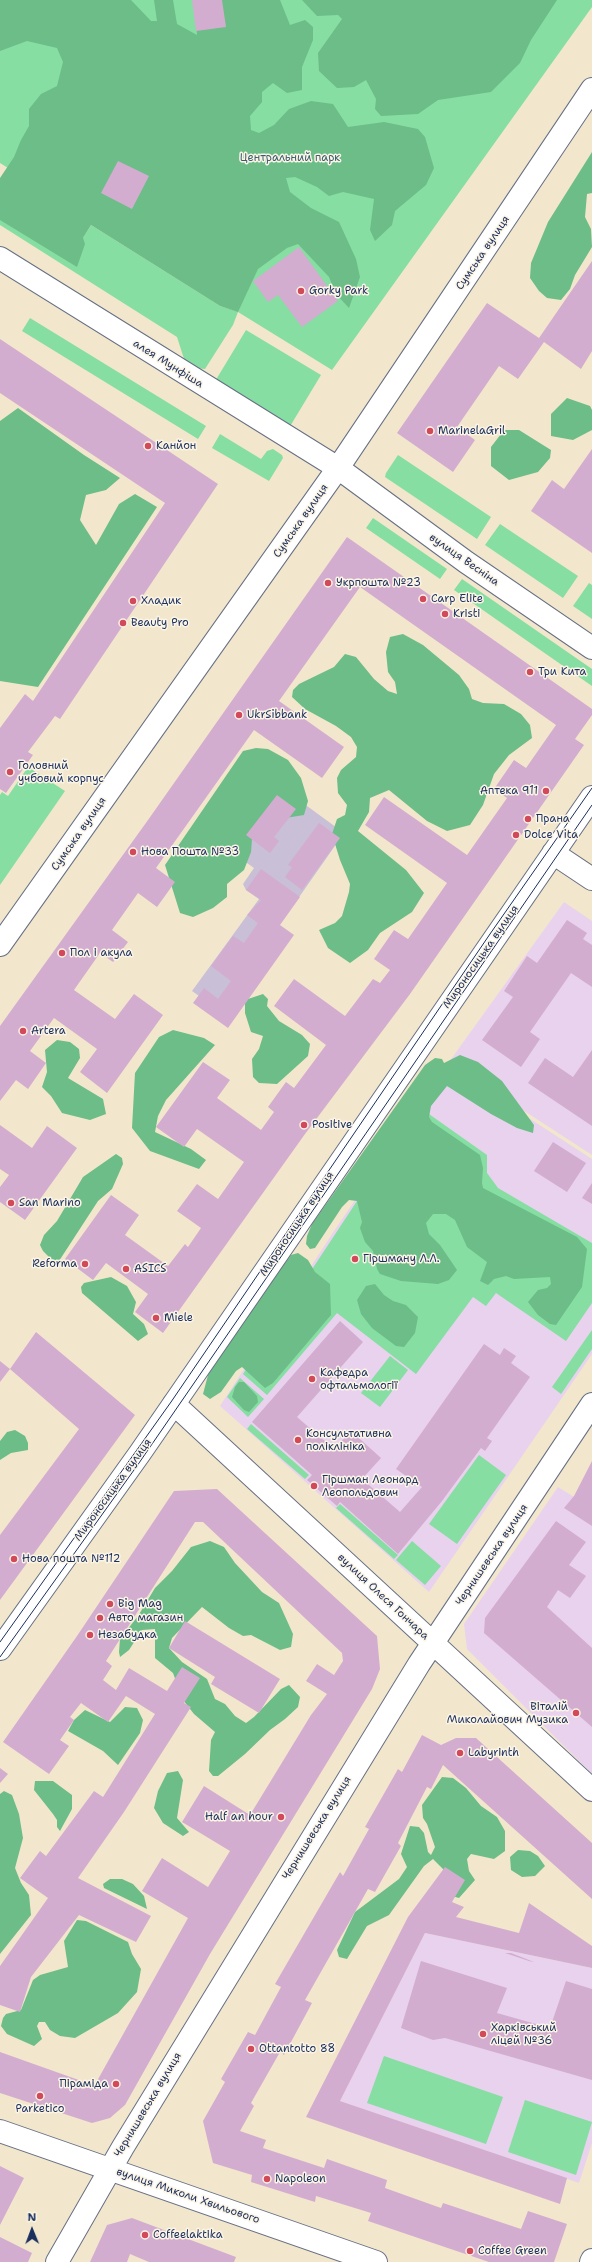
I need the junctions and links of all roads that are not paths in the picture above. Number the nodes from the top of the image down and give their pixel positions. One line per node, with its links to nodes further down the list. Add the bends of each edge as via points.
1 (592, 89): 3 (street, Сумська вулиця)
2 (0, 258): 3 (street, алея Мунфіша)
3 (338, 468): 4 (street, вулиця Весніна, via 466,562); 8 (street, Сумська вулиця)
4 (592, 648)
5 (592, 797): 6 (street, Мироносицька вулиця)
6 (553, 853): 7 (street); 9 (street, Мироносицька вулиця)
7 (592, 879)
8 (0, 945)
9 (174, 1404): 11 (street, вулиця Олеся Гончара); 12 (street, Мироносицька вулиця)
10 (592, 1404): 11 (street, Чернишевська вулиця)
11 (433, 1643): 13 (street, вулиця Олеся Гончара); 15 (street, Чернишевська вулиця)
12 (0, 1649)
13 (592, 1790)
14 (0, 2131): 15 (street, вулиця Миколи Хвильового)
15 (110, 2168): 16 (street, Чернишевська вулиця); 17 (street, вулиця Миколи Хвильового)
16 (58, 2262)
17 (376, 2262)

